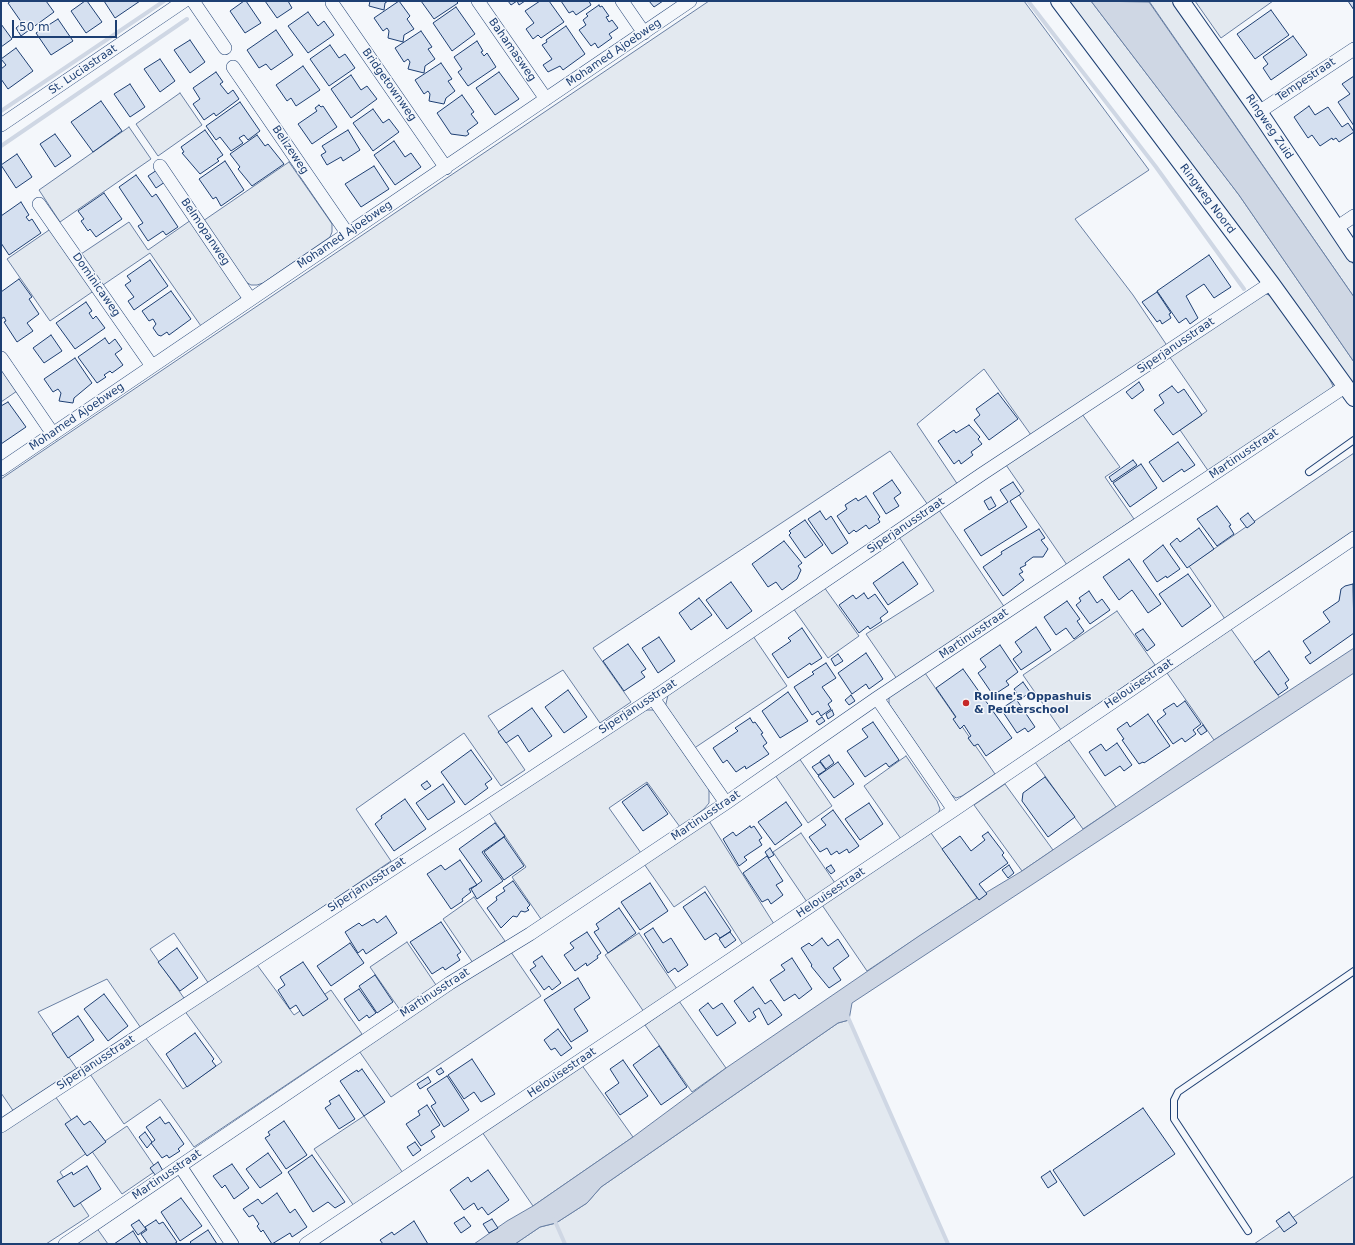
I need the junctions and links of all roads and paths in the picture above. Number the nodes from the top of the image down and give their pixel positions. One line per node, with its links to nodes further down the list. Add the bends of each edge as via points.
1 (184, 1): 15 (street, St. Luciastraat)
2 (193, 1): 10 (street)
3 (478, 1): 13 (street, Bahamasweg)
4 (622, 1): 9 (street)
5 (690, 1): 9 (street, Mohamed Ajoebweg)
6 (1059, 1): 23 (street, Ringweg Noord)
7 (1181, 1): 14 (street, Ringweg Zuid)
8 (332, 3): 17 (street, Bridgetownweg)
9 (644, 33): 13 (street, Mohamed Ajoebweg)
10 (225, 48)
11 (1354, 49): 14 (street, Tempestraat)
12 (234, 67): 21 (street, Belizeweg)
13 (546, 99): 17 (street, Mohamed Ajoebweg)
14 (1259, 112): 20 (street, Ringweg Zuid)
15 (1, 125)
16 (160, 166): 24 (street, Belmopanweg)
17 (446, 168): 21 (street, Mohamed Ajoebweg)
18 (39, 204): 26 (street, Dominicaweg)
19 (1354, 216): 20 (street)
20 (1336, 228): 22 (street, Ringweg Zuid)
21 (347, 233): 24 (street, Mohamed Ajoebweg)
22 (1354, 254)
23 (1271, 283): 27 (street, Ringweg Noord); 33 (street, Siperjanusstraat, via 982,474)
24 (250, 299): 26 (street, Mohamed Ajoebweg)
25 (1, 358): 28 (street)
26 (152, 366): 28 (street, Mohamed Ajoebweg)
27 (1350, 392): 34 (street, Martinusstraat)
28 (53, 434): 30 (street, Mohamed Ajoebweg)
29 (1354, 440): 31 (lane)
30 (1, 469)
31 (1309, 472)
32 (1354, 538): 36 (street, Helouisestraat)
33 (653, 698): 35 (street); 38 (street, Siperjanusstraat)
34 (877, 698): 35 (street, Martinusstraat); 36 (street)
35 (726, 803): 39 (street, Martinusstraat, via 530,934 450,983)
36 (954, 810): 43 (street, Helouisestraat)
37 (1354, 971): 40 (lane, via 1178,1092 1174,1100 1174,1119)
38 (1, 1126)
39 (180, 1166): 41 (street, Martinusstraat); 42 (street)
40 (1248, 1231)
41 (65, 1244)
42 (232, 1244)
43 (306, 1244)

